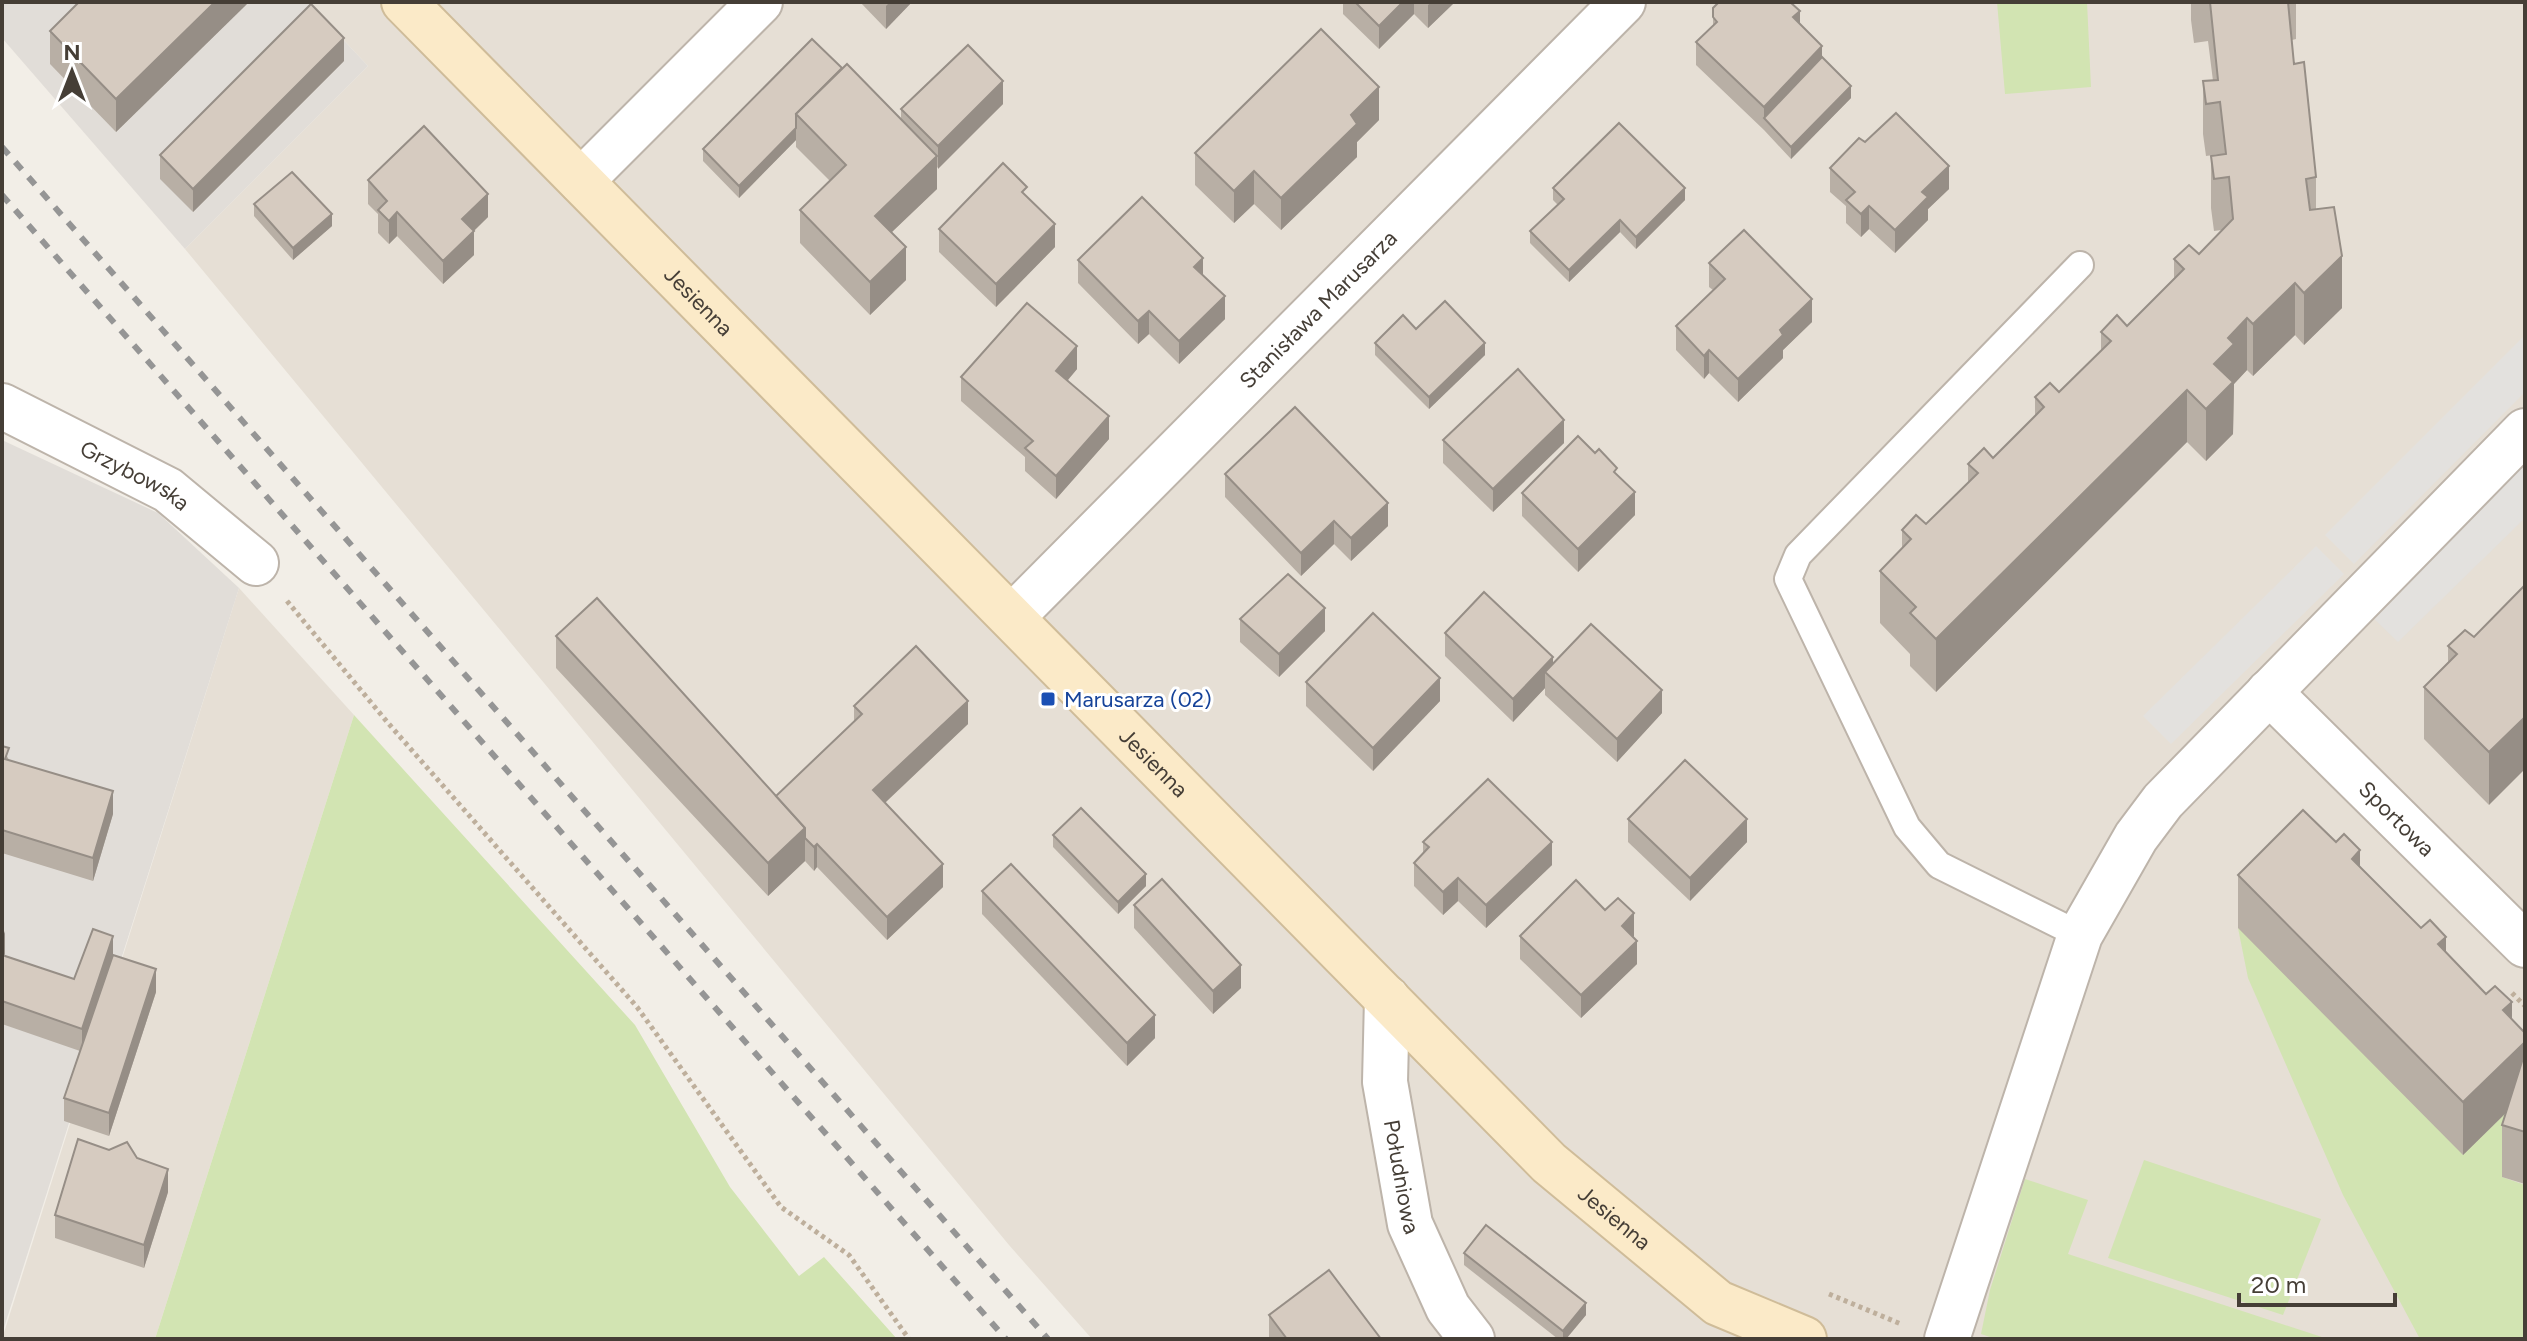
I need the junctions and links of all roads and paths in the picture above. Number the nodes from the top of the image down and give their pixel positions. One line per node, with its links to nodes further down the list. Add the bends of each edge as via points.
1 (404, 2): 4 (street, Jesienna)
2 (760, 2): 4 (street)
3 (1623, 2): 9 (street, Stanisława Marusarza)
4 (581, 181): 9 (street, Jesienna)
5 (2080, 265): 11 (lane, via 1798,555 1788,579 1907,827 1939,865)
6 (2, 406): 8 (street, Grzybowska, via 168,490)
7 (2525, 431): 10 (street)
8 (256, 563): 14 (path, via 388,723 637,1007 781,1207 849,1255)
9 (1012, 617): 13 (street, Jesienna)
10 (2269, 692): 11 (street, via 2163,801); 12 (street, Sportowa)
11 (2080, 935): 17 (street)
12 (2525, 945)
13 (1387, 998): 15 (street, Południowa, via 1385,1082 1410,1224 1448,1308); 16 (street, Jesienna, via 1549,1163 1718,1303)
14 (909, 1339)
15 (1472, 1339)
16 (1804, 1339)
17 (1947, 1339)

